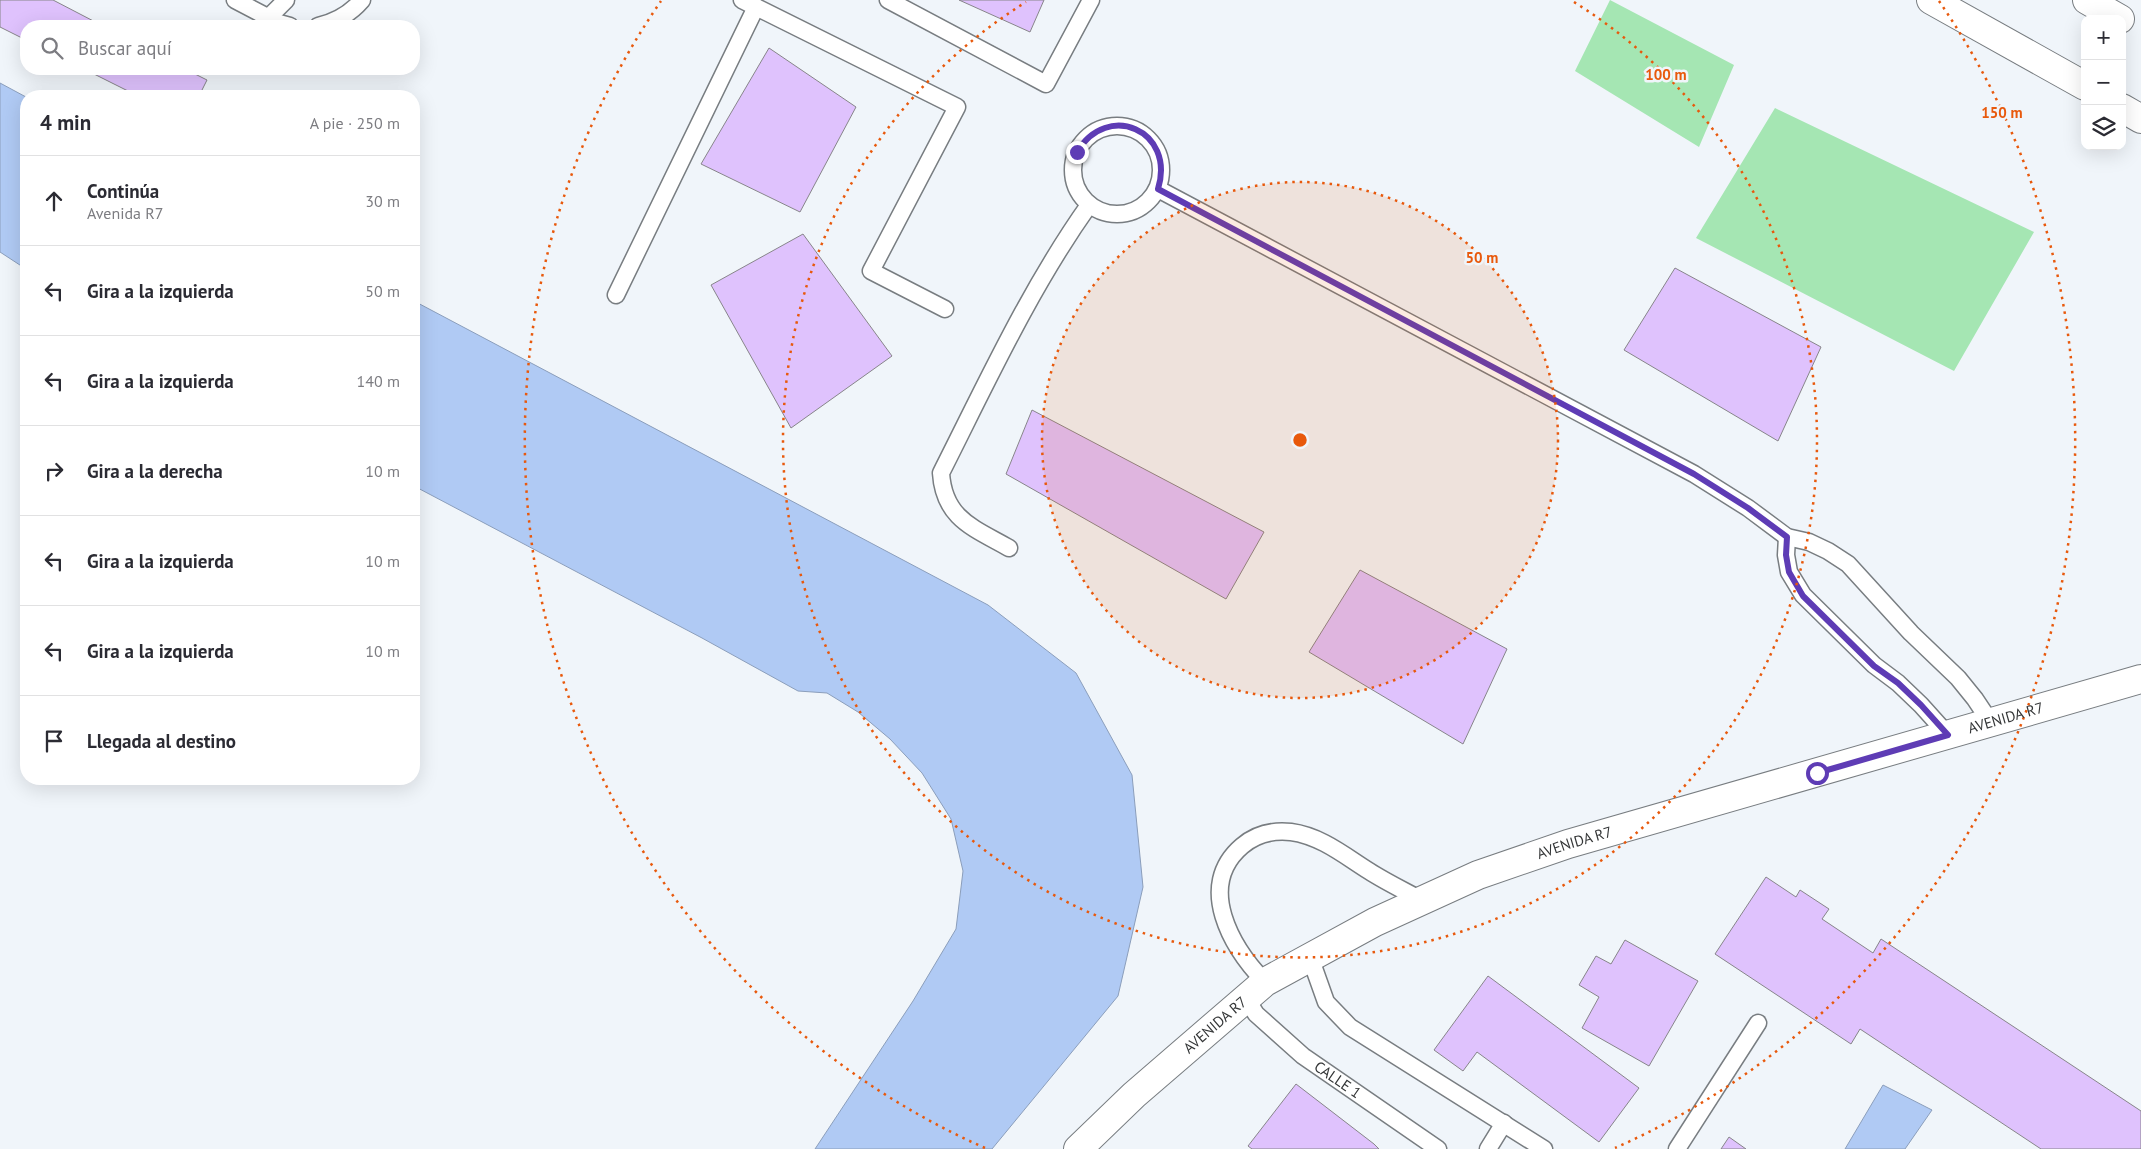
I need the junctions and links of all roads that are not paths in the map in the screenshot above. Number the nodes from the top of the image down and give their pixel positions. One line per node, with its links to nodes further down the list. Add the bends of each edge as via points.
1 (235, 0): 10 (lane)
2 (286, 0): 10 (lane)
3 (362, 0): 12 (lane)
4 (888, 0): 5 (lane, via 1046,84)
5 (1091, 0)
6 (1931, 0): 15 (street)
7 (2087, 0): 9 (street)
8 (749, 4): 20 (lane); 21 (lane, via 957,107 871,271)
9 (2114, 15)
10 (268, 18): 11 (lane)
11 (274, 20)
12 (337, 20)
13 (2126, 22): 14 (street)
14 (2141, 30)
15 (2081, 84)
16 (2126, 110): 17 (street)
17 (2141, 119)
18 (1158, 189): 19 (lane, via 1143,206 1121,215 1098,211); 19 (lane, via 1162,166 1154,144 1136,130 1113,126 1102,128 1082,142 1073,163 1075,186); 22 (lane, via 1694,474)
19 (1089, 205): 23 (lane, via 1029,301 941,473 942,488 955,514)
20 (616, 295)
21 (945, 309)
22 (1787, 537): 25 (lane, via 1809,542 1848,564 1911,633 1958,678); 26 (lane, via 1789,572 1803,596 1874,666 1921,705)
23 (1009, 548)
24 (2141, 679): 25 (street, AVENIDA R7)
25 (1991, 723): 26 (street, AVENIDA R7)
26 (1948, 735): 27 (street, AVENIDA R7, via 1568,844 1478,876)
27 (1423, 901): 28 (street, AVENIDA R7); 29 (lane, CALLE 1, via 1313,839 1278,832 1262,834 1248,841 1227,864 1219,894 1228,930)
28 (1310, 957): 29 (street, AVENIDA R7); 31 (lane, via 1326,1002 1350,1027)
29 (1256, 990): 32 (street, AVENIDA R7, via 1134,1094); 33 (lane, CALLE 1, via 1256,1014 1304,1056)
30 (1758, 1023): 36 (lane)
31 (1504, 1123): 34 (lane); 35 (lane)
32 (1078, 1149)
33 (1438, 1149)
34 (1488, 1149)
35 (1544, 1149)
36 (1676, 1149)

